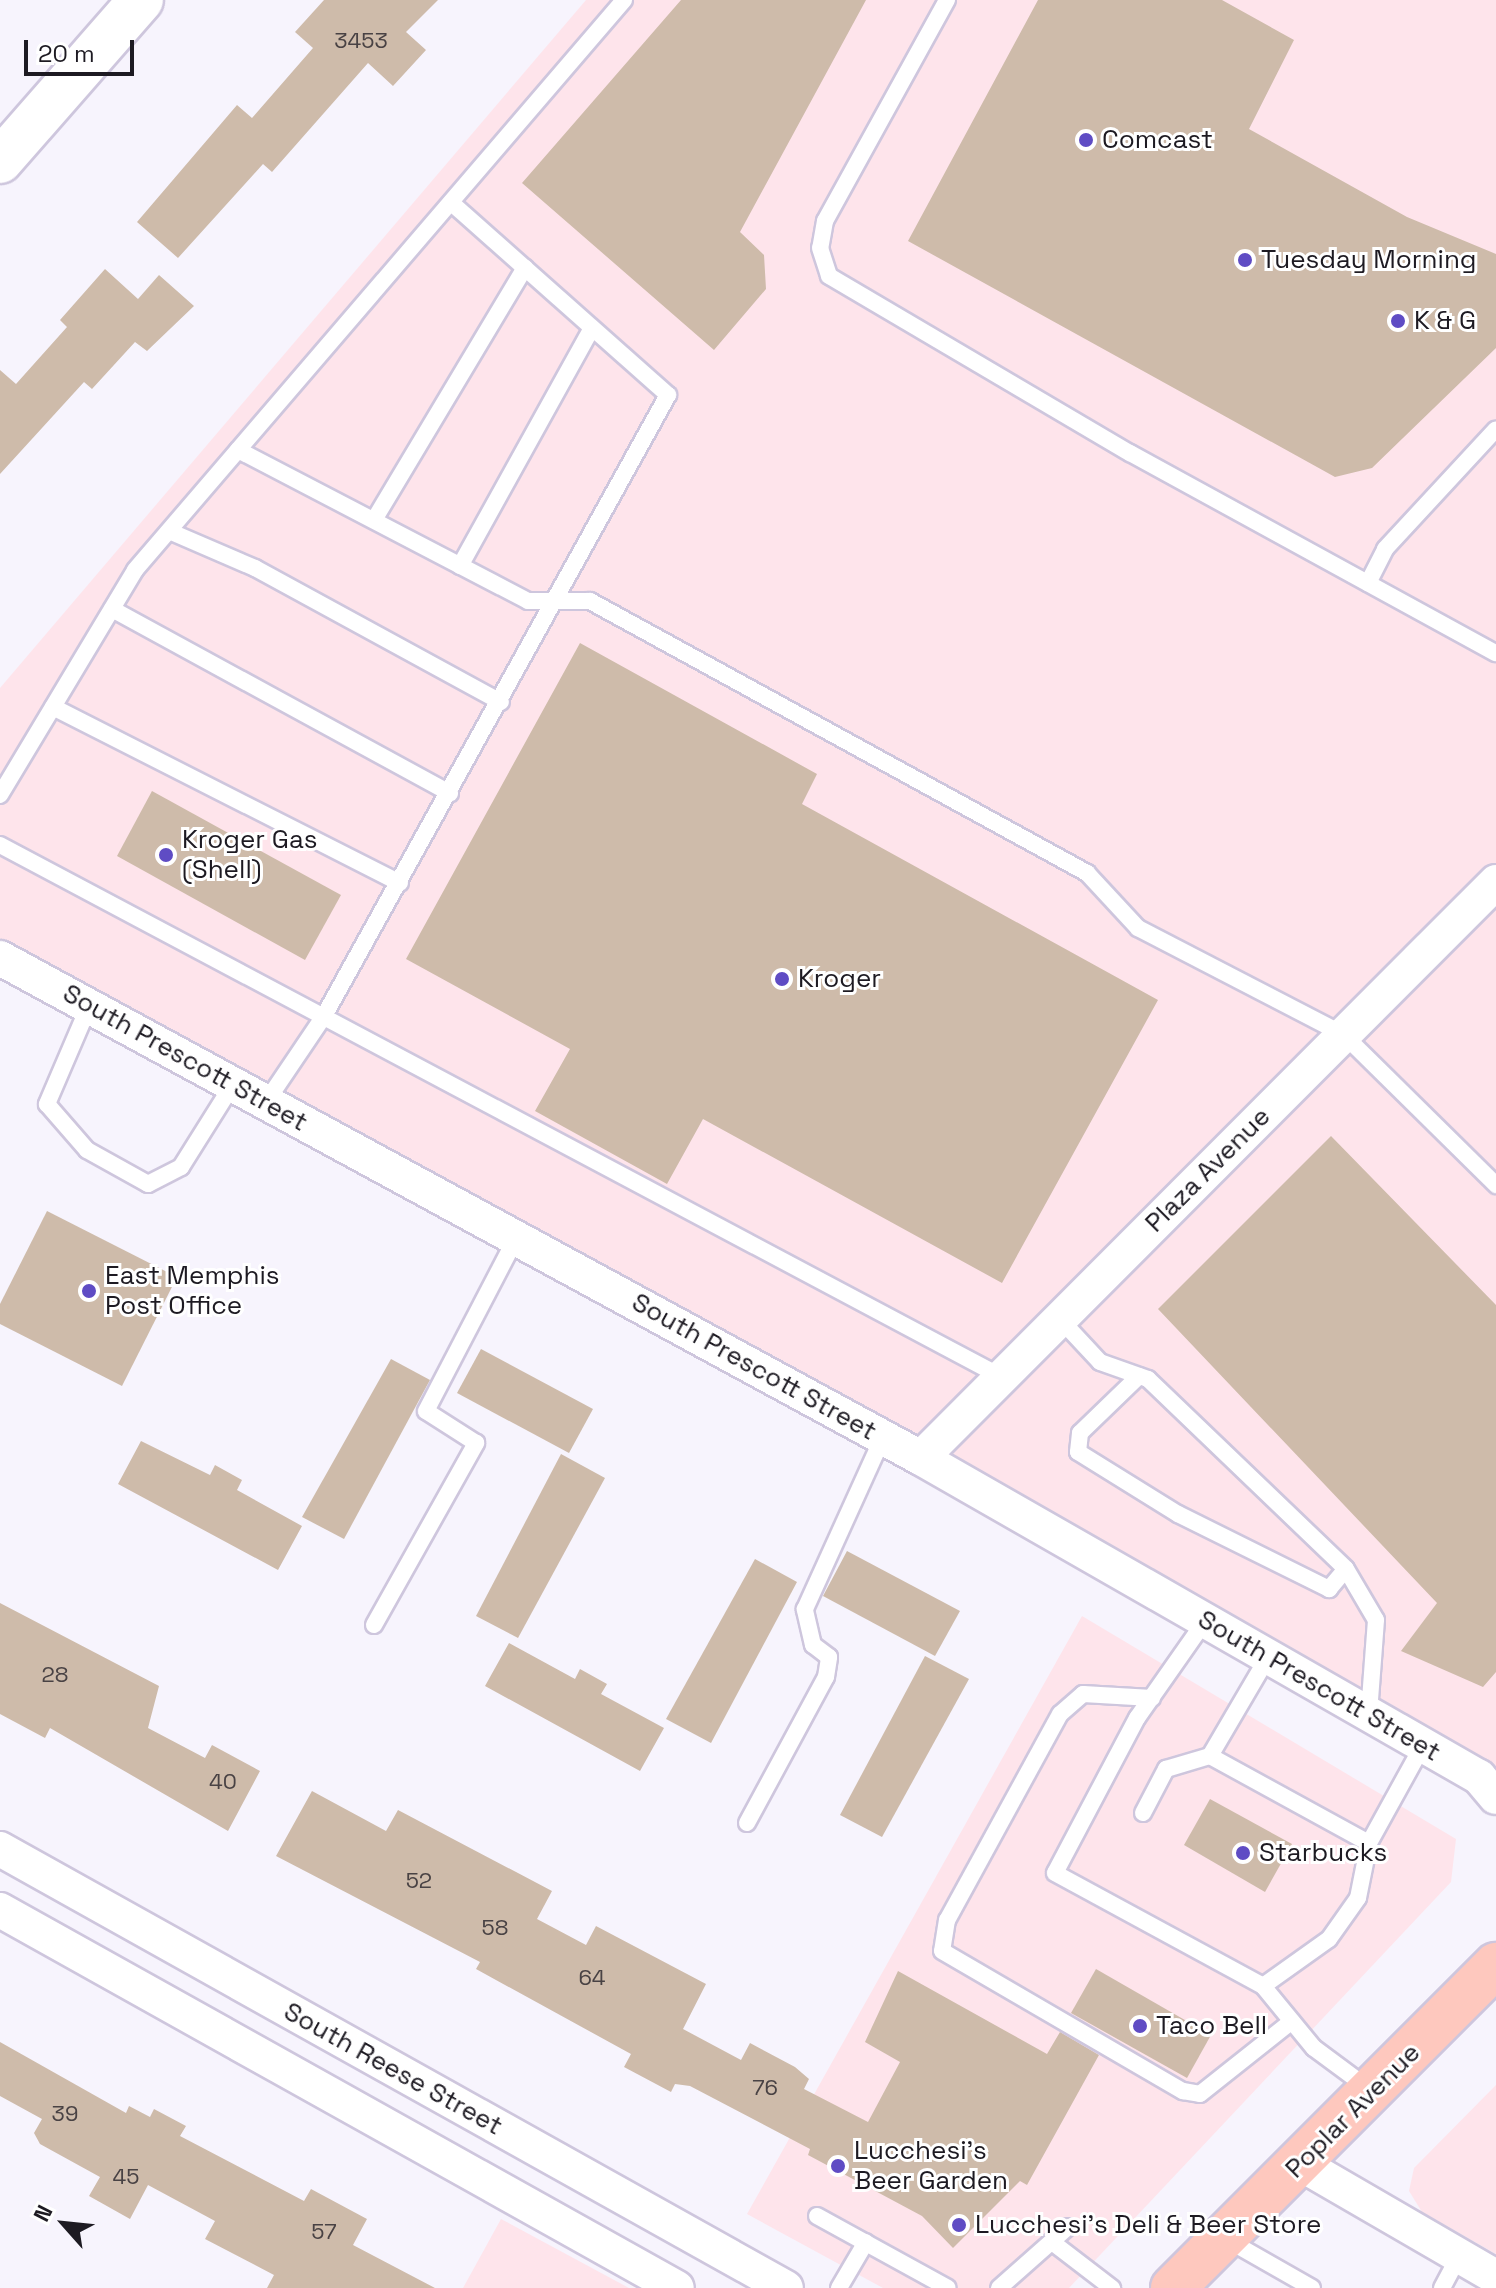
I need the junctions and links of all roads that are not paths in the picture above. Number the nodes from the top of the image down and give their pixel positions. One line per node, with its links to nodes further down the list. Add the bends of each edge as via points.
1 (141, 0): 4 (main road)
2 (624, 0): 5 (lane)
3 (947, 0): 13 (lane, via 825,221 820,248 829,276)
4 (0, 161)
5 (451, 202): 6 (lane); 9 (lane)
6 (525, 268): 7 (lane); 10 (lane)
7 (592, 328): 12 (lane); 14 (lane, via 668,395)
8 (1496, 429): 13 (lane, via 1385,549)
9 (238, 450): 10 (lane); 11 (lane)
10 (374, 520): 12 (lane)
11 (169, 531): 15 (lane); 17 (lane, via 255,568)
12 (460, 566): 14 (lane, via 528,601)
13 (1368, 583): 16 (lane)
14 (557, 602): 17 (lane); 27 (lane, via 590,601 920,780 1087,873 1138,928)
15 (112, 609): 18 (lane); 19 (lane)
16 (1496, 653)
17 (501, 702): 19 (lane)
18 (53, 707): 20 (lane); 23 (lane)
19 (450, 793): 23 (lane)
20 (0, 795)
21 (0, 845): 26 (lane)
22 (1496, 882): 27 (street, Plaza Avenue)
23 (400, 883): 26 (lane)
24 (4, 968): 25 (street, South Prescott Street)
25 (89, 1006): 28 (street, South Prescott Street); 28 (lane, via 47,1104 87,1150 148,1184 181,1167)
26 (324, 1016): 29 (lane); 33 (lane)
27 (1344, 1035): 30 (lane); 32 (street, Plaza Avenue)
28 (233, 1084): 29 (street, South Prescott Street)
29 (266, 1102): 31 (street, South Prescott Street)
30 (1496, 1185)
31 (516, 1238): 35 (street, South Prescott Street); 39 (lane, via 426,1411 476,1443)
32 (1059, 1318): 33 (street, Plaza Avenue); 34 (lane, via 1100,1362)
33 (1000, 1376): 36 (street, Plaza Avenue)
34 (1139, 1376): 37 (lane); 37 (lane, via 1080,1433 1078,1452 1178,1514 1329,1589)
35 (883, 1437): 36 (street, South Prescott Street); 47 (lane, via 805,1609 813,1645 829,1657 826,1677)
36 (921, 1458): 38 (street, South Prescott Street)
37 (1346, 1569): 42 (lane, via 1376,1620)
38 (1205, 1621): 40 (street, South Prescott Street); 41 (lane)
39 (374, 1625)
40 (1268, 1657): 42 (street, South Prescott Street); 44 (lane)
41 (1152, 1698): 52 (lane, via 1055,1873); 53 (lane, via 1083,1694 1060,1714 947,1920 942,1951 1183,2091 1200,2094)
42 (1369, 1714): 43 (street, South Prescott Street)
43 (1423, 1745): 45 (street, South Prescott Street); 48 (lane)
44 (1210, 1756): 46 (lane, via 1166,1769); 48 (lane)
45 (1490, 1778)
46 (1143, 1813)
47 (747, 1823)
48 (1369, 1843): 52 (lane, via 1358,1898 1329,1939)
49 (0, 1849): 64 (street, South Reese Street)
50 (0, 1910): 63 (street, South Reese Street)
51 (1496, 1965): 54 (main road, Poplar Avenue)
52 (1263, 1986): 53 (lane)
53 (1292, 2021): 54 (lane, via 1314,2048)
54 (1372, 2092): 55 (main road, Poplar Avenue)
55 (1301, 2164): 58 (main road, Poplar Avenue); 61 (street)
56 (817, 2216): 59 (lane)
57 (1068, 2227): 60 (lane)
58 (1224, 2238): 69 (main road, Poplar Avenue); 70 (lane)
59 (866, 2242): 65 (lane); 66 (lane)
60 (1052, 2242): 67 (lane); 68 (lane)
61 (1459, 2256): 62 (street); 71 (lane)
62 (1496, 2277)
63 (677, 2288)
64 (786, 2288)
65 (839, 2288)
66 (948, 2288)
67 (1000, 2288)
68 (1112, 2288)
69 (1173, 2288)
70 (1312, 2288)
71 (1442, 2288)

